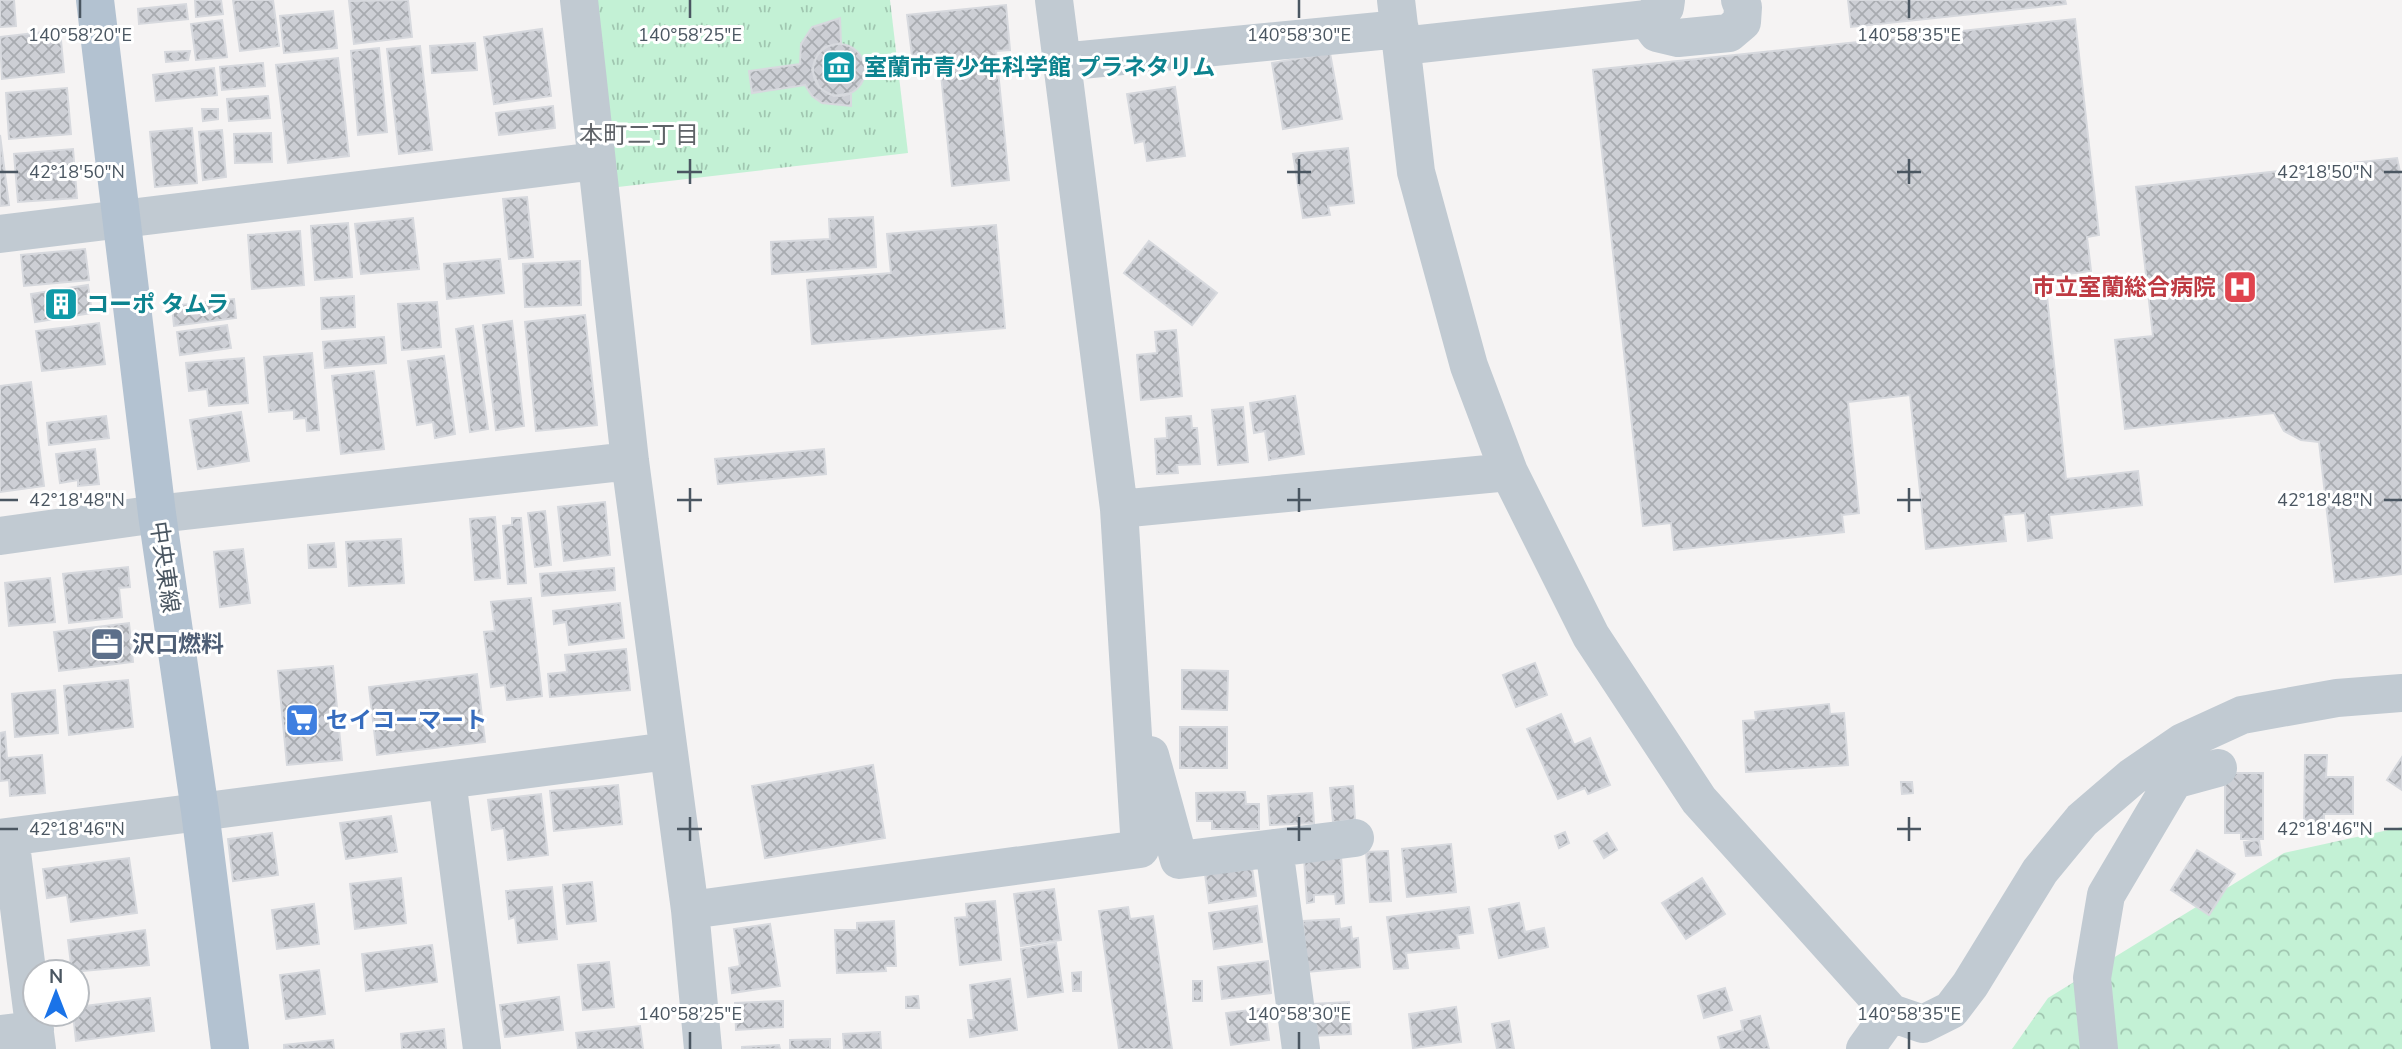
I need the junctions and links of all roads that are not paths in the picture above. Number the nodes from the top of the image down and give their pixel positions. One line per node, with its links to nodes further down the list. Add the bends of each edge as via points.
1 (95, 0): 9 (main road, 中央東線)
2 (579, 0): 8 (street)
3 (1054, 0): 7 (street)
4 (1740, 0): 5 (street, via 1742,22 1729,33 1678,38 1657,33)
5 (1657, 9): 6 (street)
6 (1400, 25): 7 (street); 12 (street, via 1416,172 1469,366)
7 (1061, 62): 13 (street)
8 (596, 162): 9 (street); 11 (street)
9 (121, 219): 10 (street); 14 (main road, 中央東線)
10 (0, 234)
11 (630, 461): 14 (street); 18 (street)
12 (1509, 472): 13 (street); 26 (street, via 1591,636 1699,800)
13 (1119, 509): 16 (street)
14 (157, 514): 15 (street); 21 (main road, 中央東線)
15 (0, 536)
16 (1129, 678): 24 (street, via 1179,860); 25 (street, via 1140,849)
17 (2402, 693): 26 (street, via 2337,698 2242,715 2183,742 2082,820 2040,871 1951,1010 1923,1024)
18 (668, 751): 20 (street); 25 (street)
19 (2218, 768): 33 (street, via 2174,780 2106,895 2092,978)
20 (447, 780): 21 (street); 29 (street)
21 (200, 811): 22 (street); 28 (main road, 中央東線)
22 (5, 838): 27 (street)
23 (1354, 838): 24 (street)
24 (1274, 848): 31 (street)
25 (690, 910): 30 (street)
26 (1891, 1013): 32 (street)
27 (24, 1038)
28 (230, 1049)
29 (482, 1049)
30 (703, 1049)
31 (1301, 1049)
32 (1865, 1049)
33 (2099, 1049)

